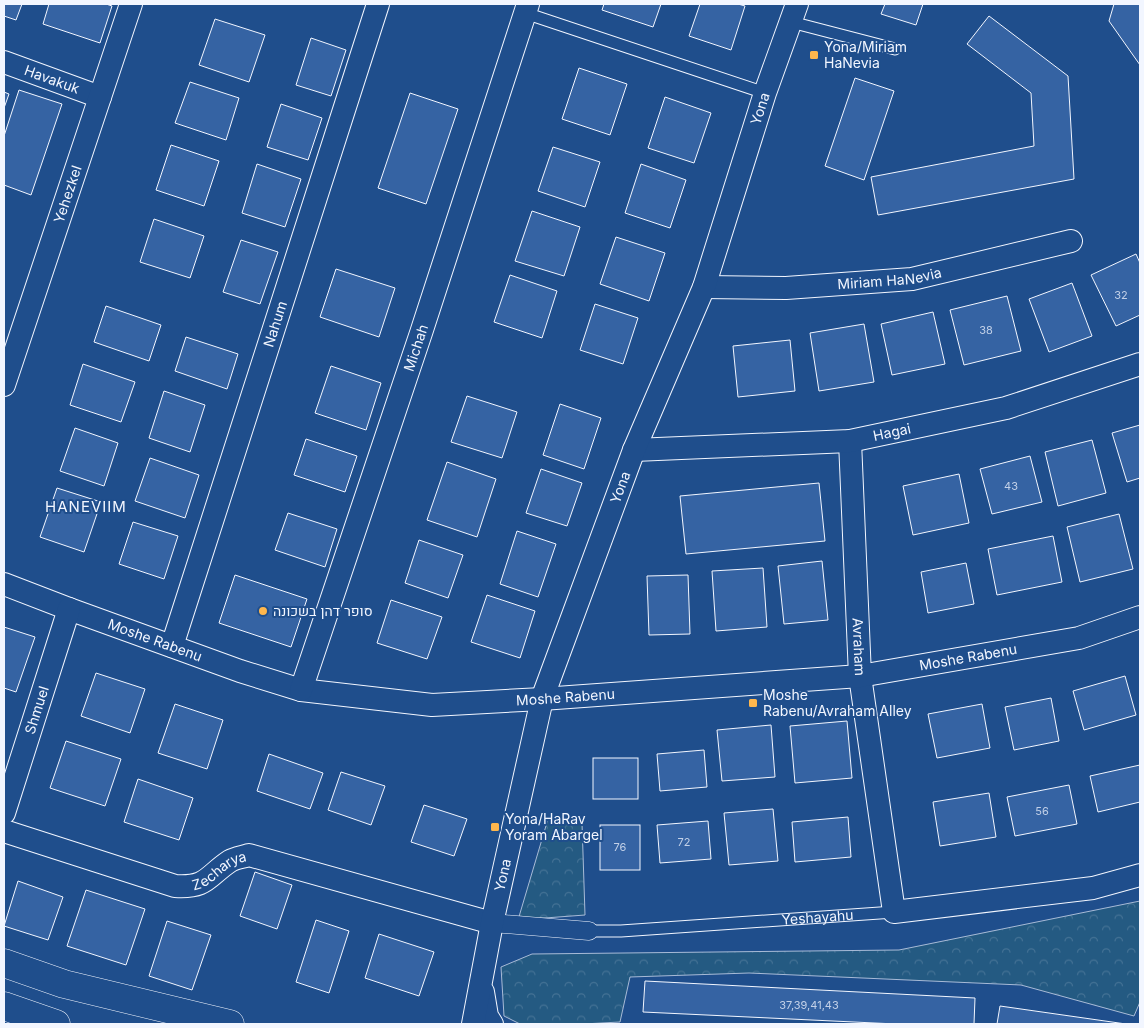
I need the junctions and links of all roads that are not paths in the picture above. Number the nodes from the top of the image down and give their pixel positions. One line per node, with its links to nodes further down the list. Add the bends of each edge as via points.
1 (131, 4): 8 (street, Yehezkel)
2 (378, 4): 18 (street, Nahum)
3 (527, 8): 7 (lane); 20 (street, Michah)
4 (794, 13): 5 (lane); 7 (street, Yona)
5 (895, 50)
6 (4, 62): 8 (street, Havakuk)
7 (765, 93): 10 (street, Yona)
8 (100, 97): 12 (street, Yehezkel)
9 (1071, 242): 10 (street, Miriam HaNevia, via 912,279 786,288)
10 (704, 287): 14 (street, Yona)
11 (1140, 364): 13 (street, Hagai, via 1006,408)
12 (4, 385)
13 (850, 441): 14 (street, Hagai); 19 (street, Avraham)
14 (634, 450): 21 (street, Yona)
15 (4, 584): 16 (street, Moshe Rabenu)
16 (69, 609): 18 (street, Moshe Rabenu); 22 (street, Shmuel)
17 (1140, 617): 19 (street, Moshe Rabenu, via 1079,638)
18 (172, 646): 20 (street, Moshe Rabenu)
19 (860, 676): 21 (street, Moshe Rabenu); 25 (street, Avraham)
20 (301, 690): 21 (street, Moshe Rabenu, via 432,705)
21 (542, 699): 26 (street, Yona)
22 (4, 813)
23 (4, 832): 26 (street, Zecharya, via 176,886 191,887 205,882 232,860 249,855)
24 (1140, 875): 25 (street, Yeshayahu, via 1093,888)
25 (894, 912): 27 (lane, Yeshayahu, via 621,932)
26 (492, 923): 27 (street, Yeshayahu); 29 (street, Yona)
27 (588, 931)
28 (4, 963): 32 (street, via 64,984)
29 (481, 984): 33 (street, Yona); 34 (street, Yona, via 487,1016)
30 (4, 1006): 31 (street)
31 (56, 1024)
32 (230, 1024)
33 (473, 1024)
34 (492, 1024)

